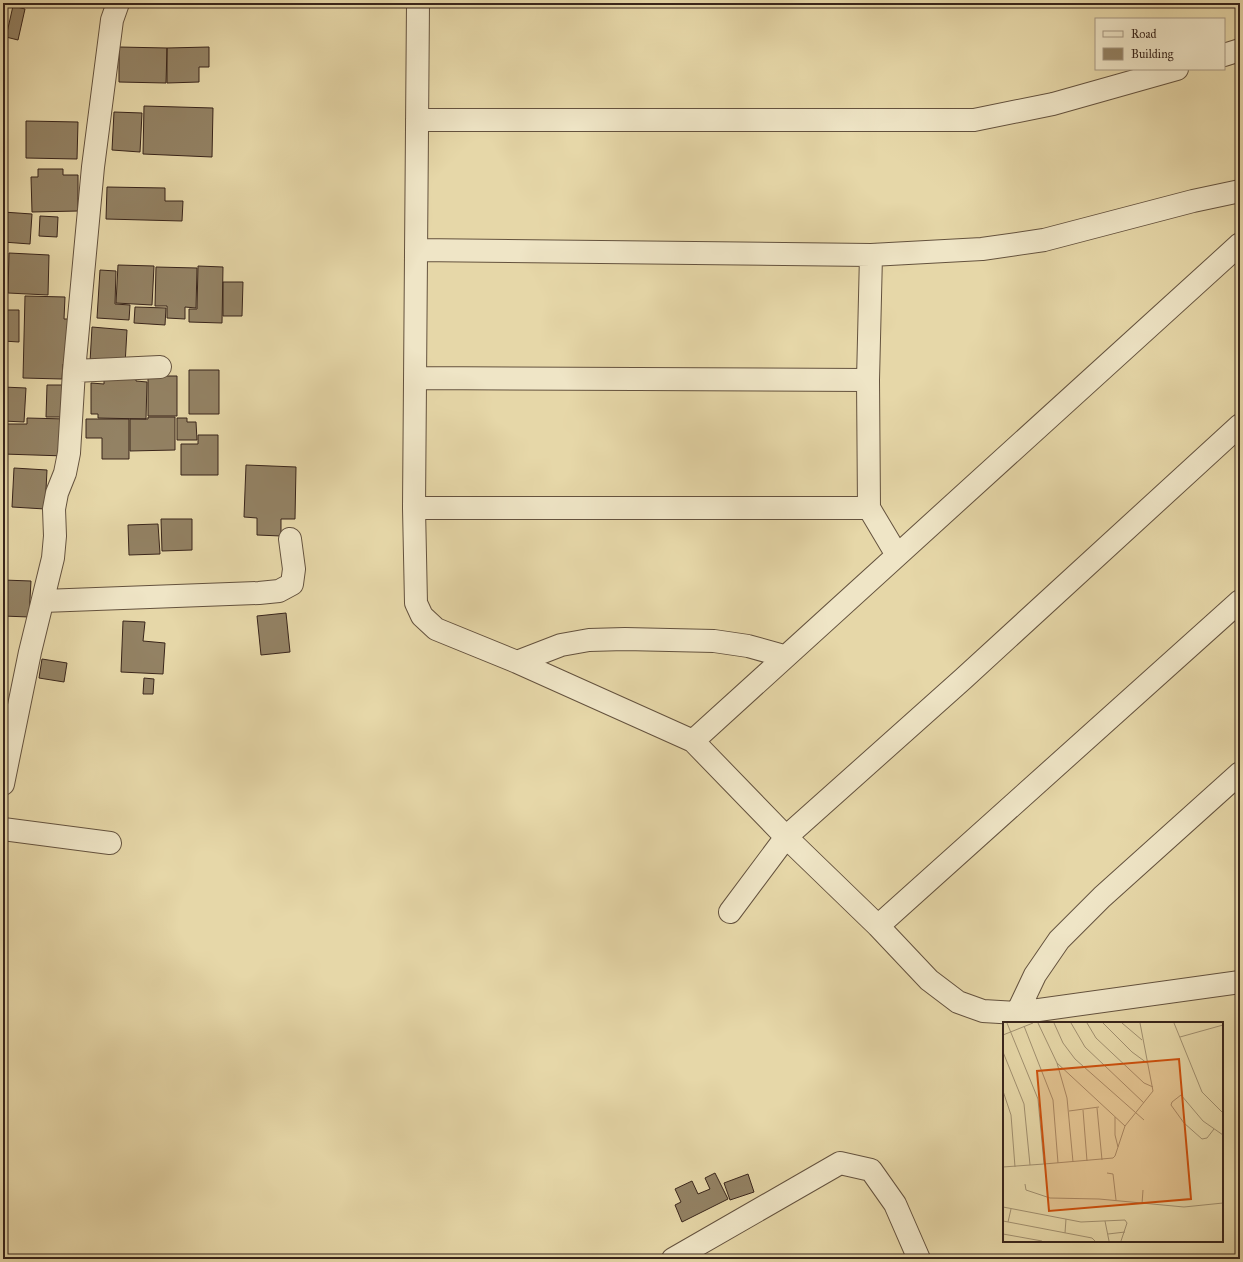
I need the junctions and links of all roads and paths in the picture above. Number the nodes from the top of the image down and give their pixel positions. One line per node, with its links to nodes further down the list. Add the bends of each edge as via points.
1 (118, 3): 12 (street, via 112,20 93,167)
2 (418, 3): 6 (street)
3 (1240, 50): 4 (street)
4 (1225, 55)
5 (1173, 70): 6 (street, via 1053,104 974,120)
6 (417, 120): 9 (street)
7 (1240, 191): 10 (street, via 1044,240 982,248)
8 (1240, 244): 19 (street)
9 (416, 250): 10 (street); 13 (street)
10 (871, 255): 14 (street)
11 (160, 367): 12 (street)
12 (74, 371): 20 (street, via 69,453 54,509 53,558)
13 (416, 378): 14 (street); 16 (street)
14 (868, 380): 17 (street)
15 (1240, 425): 28 (street)
16 (414, 508): 17 (street); 23 (street, via 416,603 422,616 436,629)
17 (869, 508): 19 (street)
18 (290, 539): 20 (street, via 294,569 292,584 280,591)
19 (897, 555): 22 (street)
20 (43, 601): 26 (street)
21 (1240, 601): 31 (street)
22 (784, 656): 23 (street, via 748,646 714,641 625,639 589,640 560,645); 24 (street)
23 (517, 662): 24 (street)
24 (693, 741): 28 (street)
25 (1240, 774): 33 (street, via 1102,897 1059,940 1035,974)
26 (3, 784)
27 (3, 828): 29 (street)
28 (786, 837): 30 (street); 31 (street)
29 (110, 843)
30 (730, 912)
31 (878, 926): 33 (street, via 929,980 958,1002 983,1011)
32 (1237, 978): 33 (street)
33 (1017, 1014)
34 (673, 1259): 35 (street, via 840,1163 871,1170 894,1204)
35 (919, 1259)

